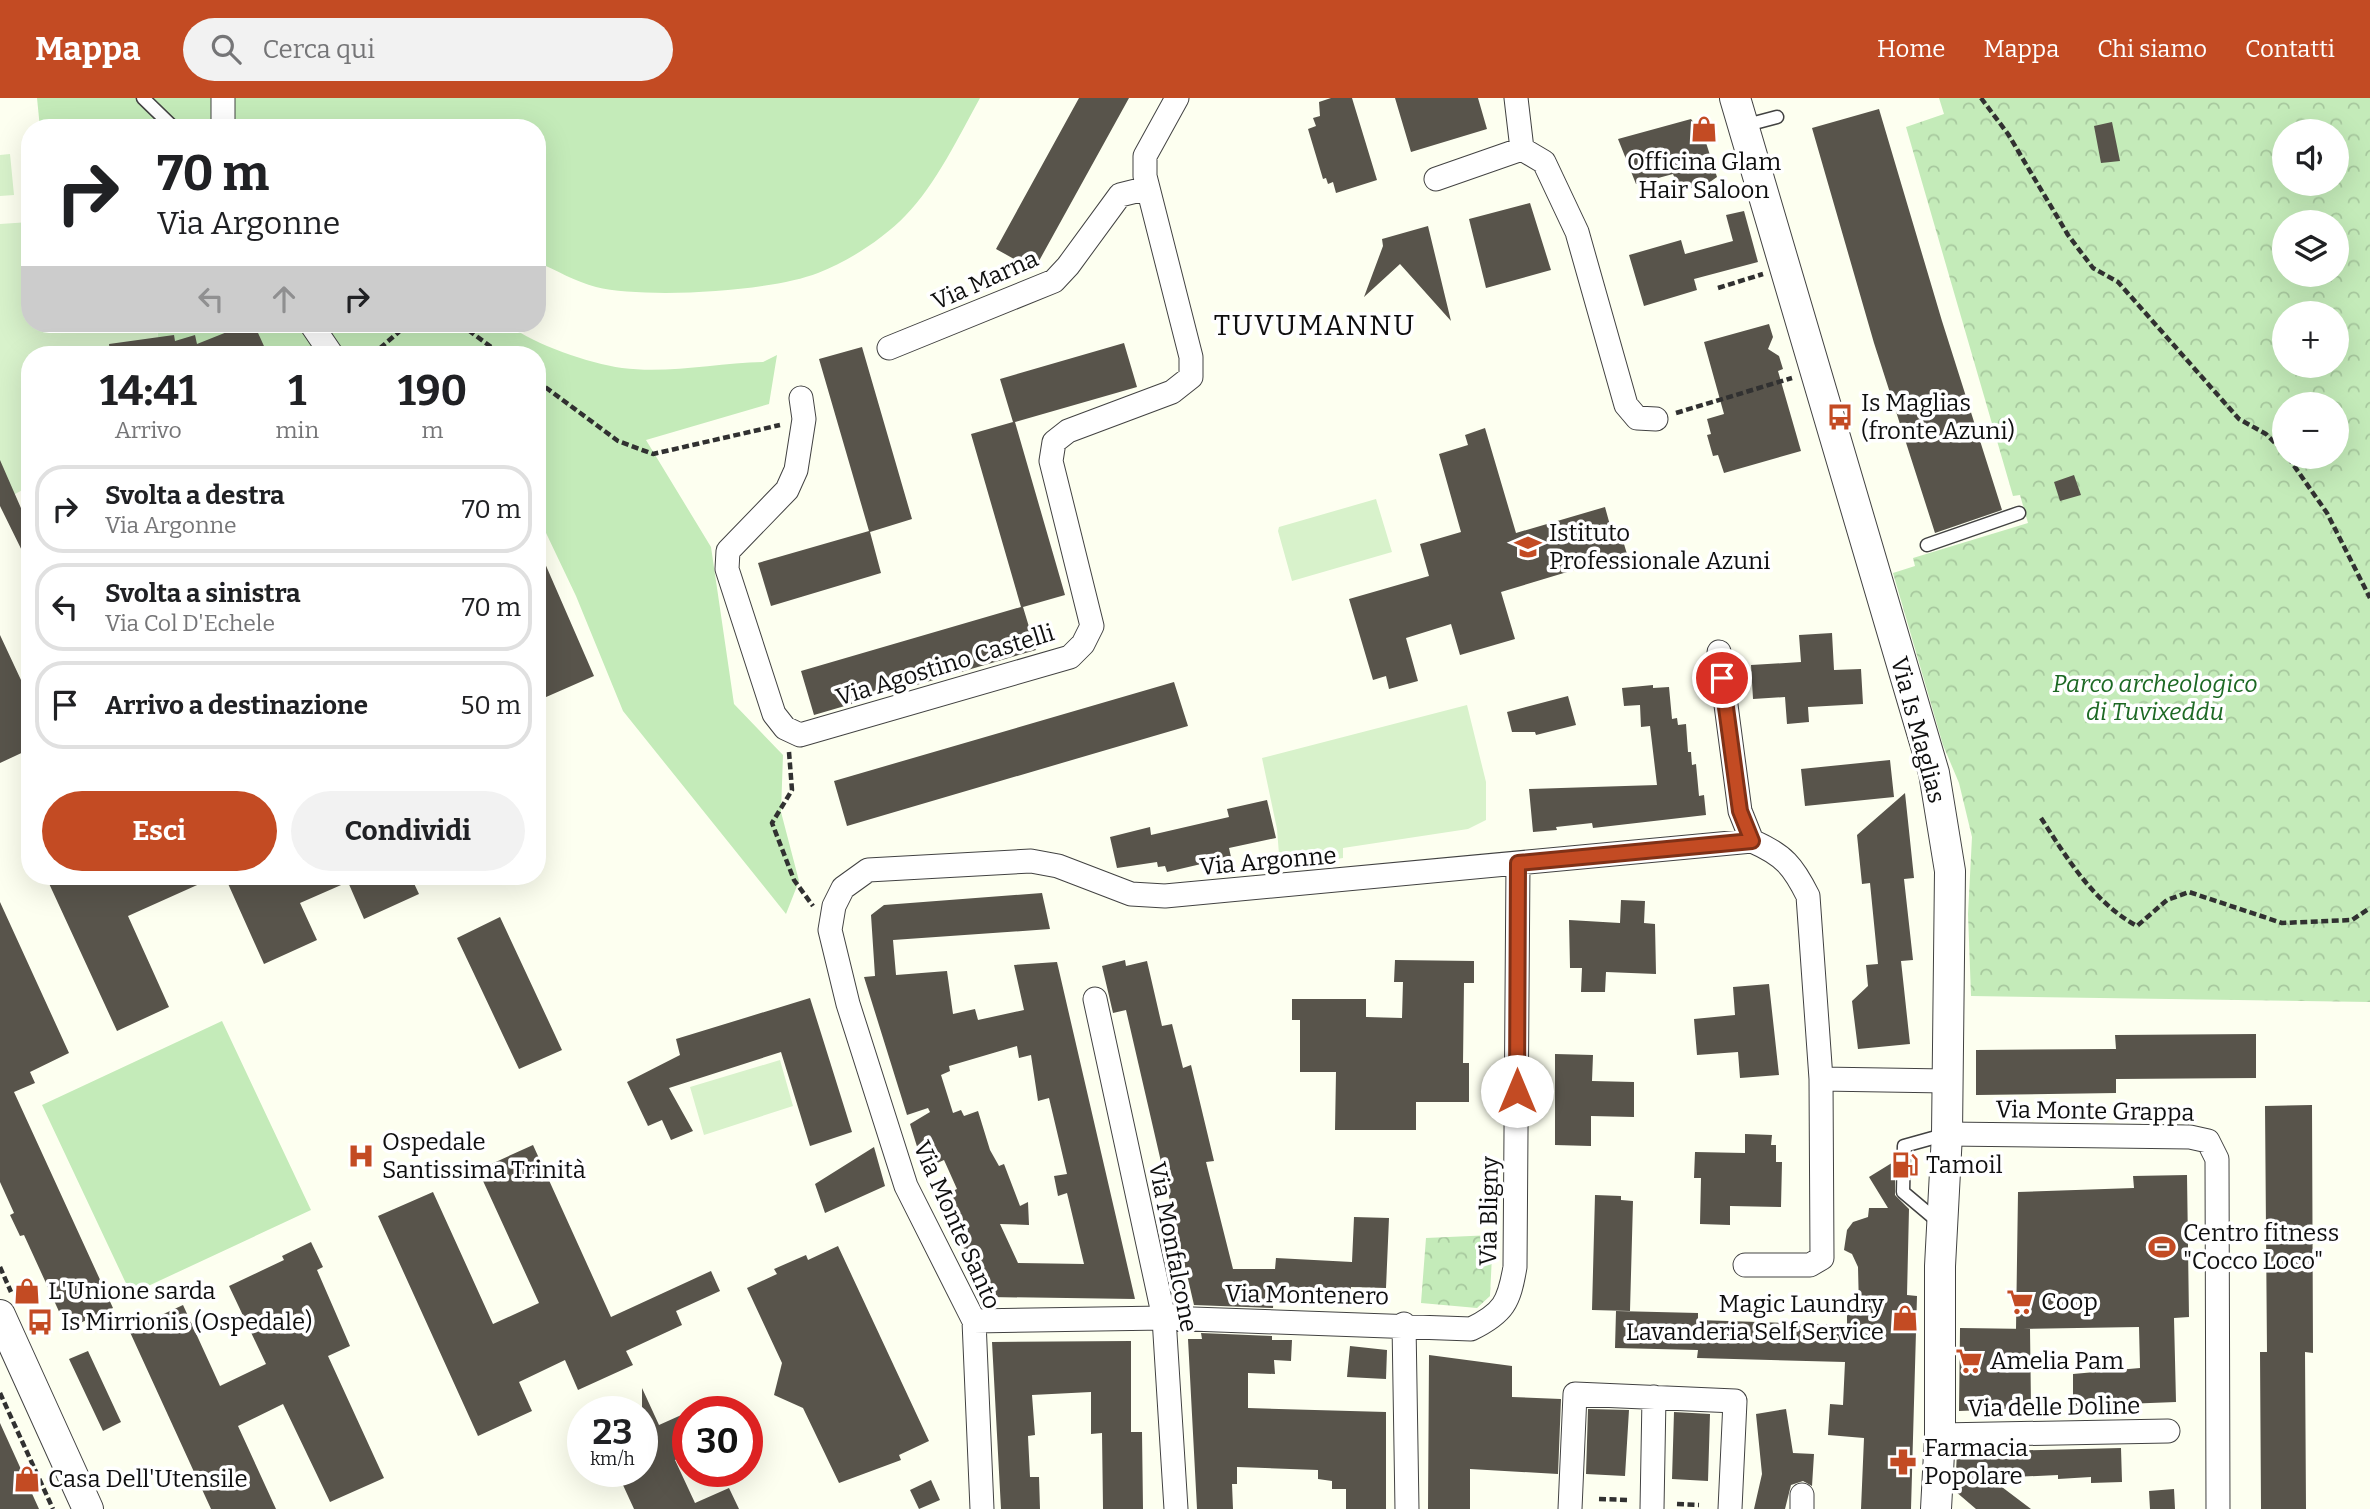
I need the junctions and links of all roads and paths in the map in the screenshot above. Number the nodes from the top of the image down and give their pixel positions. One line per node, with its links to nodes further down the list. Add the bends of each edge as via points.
1 (143, 98): 8 (lane)
2 (223, 98): 9 (street)
3 (1177, 98): 12 (street, Via Agostino Castelli, via 1145,156)
4 (1516, 98): 10 (street)
5 (1981, 98): 24 (path, via 2093,268 2118,282 2230,410)
6 (1739, 112): 7 (lane); 13 (street, Via Is Maglias)
7 (1777, 117)
8 (165, 119)
9 (223, 119)
10 (1522, 149): 11 (street); 23 (street, via 1544,162 1577,232 1626,405 1637,418)
11 (1436, 179)
12 (1148, 188): 19 (street, Via Marna, via 1120,195 1054,281); 30 (street, Via Agostino Castelli, via 1191,356 1191,377 1172,392 1068,431 1054,442 1051,461 1092,626 1083,644 1070,657 800,736)
13 (1784, 268): 14 (path); 20 (street, Via Is Maglias)
14 (1718, 288)
15 (398, 333): 17 (path)
16 (472, 333): 18 (path)
17 (382, 346)
18 (490, 346)
19 (889, 348)
20 (1814, 371): 23 (path); 39 (street, Via Is Maglias, via 1934,773 1950,871)
21 (546, 388): 22 (path, via 618,441 653,454)
22 (803, 409): 30 (street, via 796,470 787,490 729,551 727,569 774,714)
23 (1656, 419)
24 (2272, 440)
25 (2296, 469): 28 (path, via 2327,513)
26 (2019, 513): 27 (lane)
27 (1927, 545)
28 (2370, 598)
29 (1719, 652): 32 (street, via 1740,811)
30 (785, 728): 34 (path, via 792,790 772,823)
31 (2041, 818): 35 (path, via 2093,891 2137,926 2168,900 2189,892 2282,923 2352,920)
32 (1752, 841): 33 (street, Via Argonne); 38 (street, via 1775,851 1795,870 1808,896)
33 (1518, 863): 36 (street, Via Argonne, via 1165,896 1131,894 1058,866 1031,861 868,870 843,888); 47 (street, Via Bligny, via 1516,1267 1510,1297 1494,1318)
34 (794, 880)
35 (2370, 908)
36 (830, 930): 45 (street, Via Monte Santo, via 848,1004 906,1186)
37 (1095, 999): 44 (street, Via Monfalcone)
38 (1821, 1079): 39 (street); 42 (street, via 1822,1258 1810,1265)
39 (1946, 1081): 40 (street, Via Is Maglias)
40 (1947, 1134): 41 (street, Via Is Maglias); 41 (lane, via 1904,1146 1903,1192); 65 (street, Via Monte Grappa, via 2190,1137 2208,1141 2217,1159)
41 (1942, 1225): 51 (street, Via Is Maglias)
42 (1745, 1265)
43 (0, 1315): 57 (street)
44 (1164, 1318): 45 (street, Via Montenero); 46 (street, Via Montenero); 59 (street, Via Monfalcone)
45 (974, 1321): 58 (street, Via Monte Santo)
46 (1404, 1324): 47 (street, Via Montenero); 60 (street)
47 (1471, 1329)
48 (0, 1393): 56 (path)
49 (1654, 1397): 61 (street, via 1575,1394); 62 (street); 63 (street, via 1735,1401)
50 (2168, 1431): 51 (street, Via delle Doline)
51 (1940, 1434): 64 (street, Via Is Maglias)
52 (1599, 1499): 53 (path)
53 (1628, 1500)
54 (1677, 1504): 55 (path)
55 (1699, 1505)
56 (53, 1509)
57 (88, 1509)
58 (982, 1509)
59 (1176, 1509)
60 (1407, 1509)
61 (1570, 1509)
62 (1652, 1509)
63 (1730, 1509)
64 (1936, 1509)
65 (2218, 1509)

